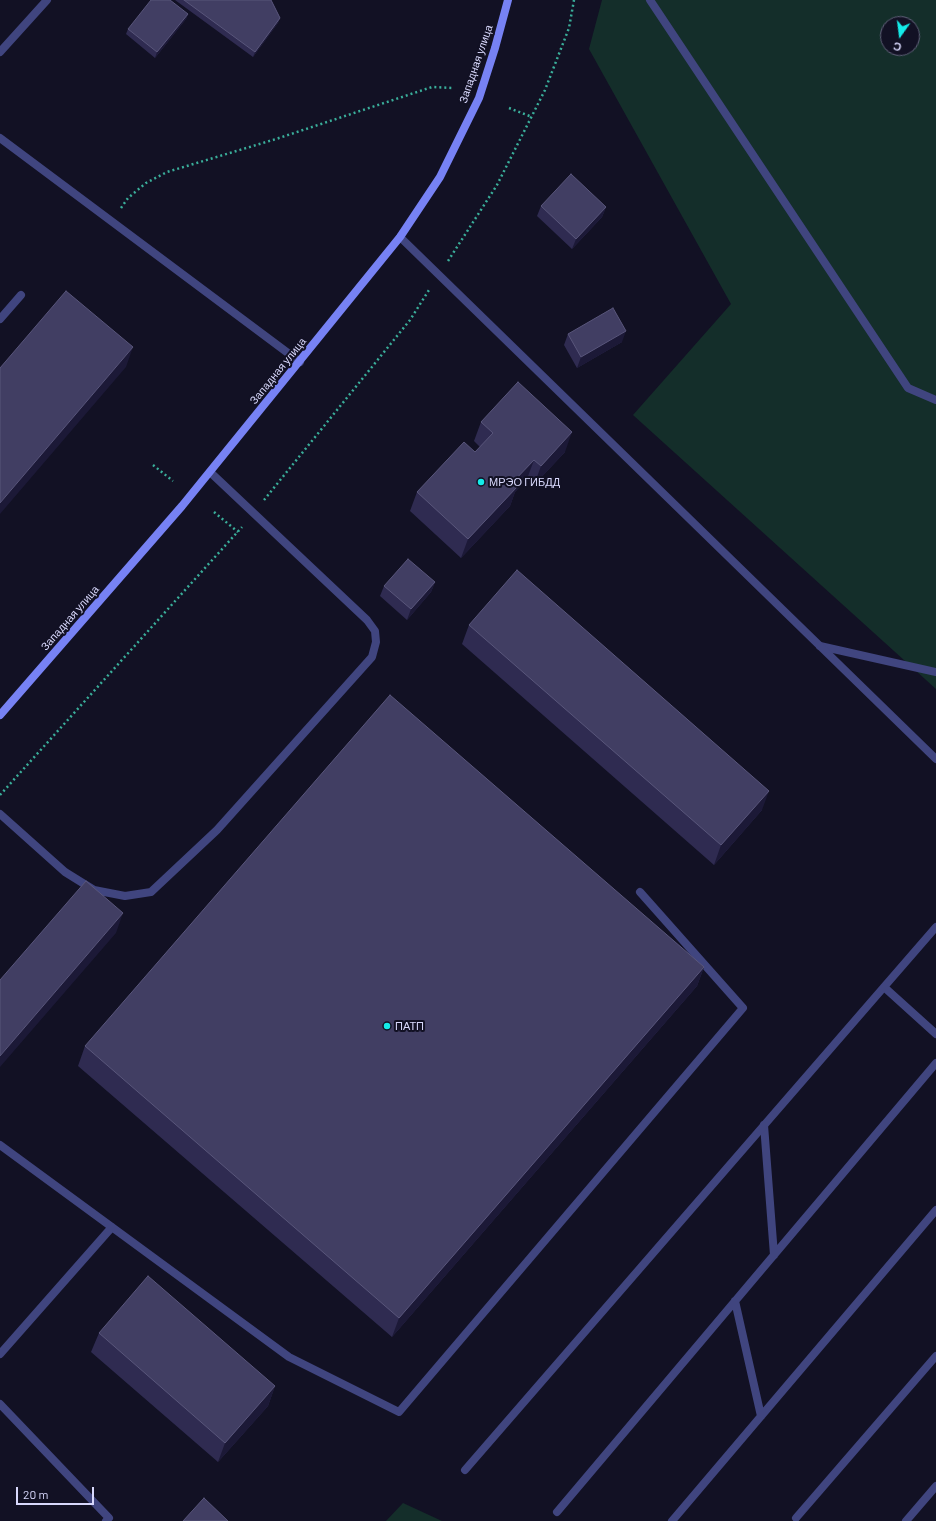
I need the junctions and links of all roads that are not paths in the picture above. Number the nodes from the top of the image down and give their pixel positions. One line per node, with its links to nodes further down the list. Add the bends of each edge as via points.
1 (47, 0): 4 (street)
2 (508, 0): 6 (main road, Западная улица, via 479,98 440,177)
3 (650, 0): 10 (street, via 908,388)
4 (0, 52)
5 (0, 138): 9 (street)
6 (400, 236): 9 (main road, Западная улица); 12 (street)
7 (21, 295): 8 (street)
8 (0, 319)
9 (300, 362): 11 (main road, Западная улица)
10 (936, 400)
11 (210, 472): 14 (main road, Западная улица); 16 (street, via 367,620 375,631 376,642 372,657 217,830 151,892 125,896 94,890 65,872)
12 (820, 646): 13 (street); 15 (street)
13 (936, 672)
14 (0, 714)
15 (936, 759)
16 (0, 814)
17 (640, 892): 25 (street, via 744,1008 399,1412 289,1357)
18 (936, 927): 19 (street)
19 (884, 987): 20 (street); 22 (street)
20 (936, 1034)
21 (936, 1063): 26 (street)
22 (764, 1125): 26 (street); 32 (street)
23 (0, 1144): 25 (street)
24 (936, 1210): 31 (street)
25 (112, 1228): 28 (street)
26 (774, 1255): 27 (street)
27 (736, 1301): 31 (street); 34 (street)
28 (0, 1354)
29 (936, 1356): 35 (street)
30 (0, 1404): 36 (street, via 109,1518)
31 (762, 1416): 37 (street)
32 (465, 1470)
33 (936, 1486): 38 (street)
34 (557, 1512)
35 (796, 1518)
36 (106, 1521)
37 (672, 1521)
38 (906, 1521)

